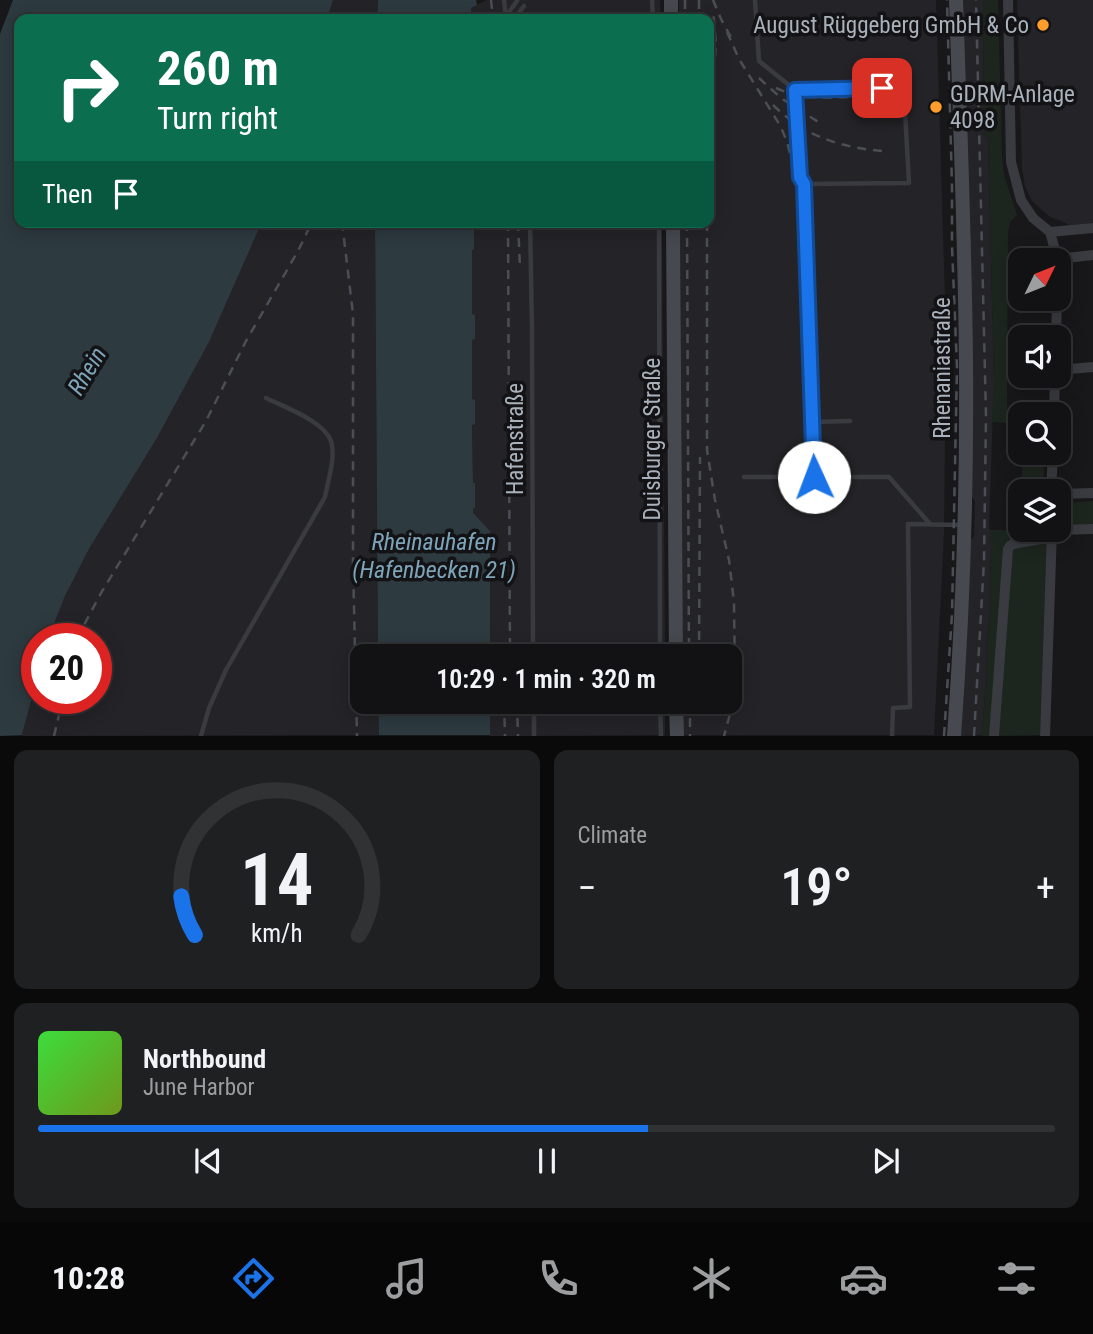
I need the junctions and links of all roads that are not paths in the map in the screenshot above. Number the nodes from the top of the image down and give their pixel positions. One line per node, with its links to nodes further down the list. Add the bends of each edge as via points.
1 (755, 0): 6 (lane, via 759,61)
2 (956, 0): 26 (street, Rhenaniastraße, via 966,351)
3 (1008, 0): 12 (street, via 1011,162 1026,209)
4 (524, 6): 5 (lane)
5 (518, 14)
6 (795, 90): 7 (lane); 7 (lane, via 882,88 905,112 909,183)
7 (804, 184): 20 (lane)
8 (530, 228): 31 (lane, Hafenstraße)
9 (659, 228): 32 (lane)
10 (673, 228): 33 (street, Duisburger Straße)
11 (1093, 228): 12 (street)
12 (1050, 232): 13 (street)
13 (1055, 248)
14 (1093, 254): 15 (street)
15 (1071, 258)
16 (1093, 367): 17 (street)
17 (1071, 369)
18 (266, 398): 37 (lane, via 322,428 331,440 327,490 226,670)
19 (850, 421): 20 (lane)
20 (812, 422): 22 (lane)
21 (744, 477): 22 (lane)
22 (814, 477): 25 (lane, via 890,477)
23 (1093, 493): 24 (street)
24 (1071, 494)
25 (930, 524): 26 (lane); 41 (lane, via 908,524 910,707 893,708)
26 (965, 525): 42 (street, Rhenaniastraße)
27 (1093, 529): 28 (street)
28 (1071, 531)
29 (1020, 542): 43 (street, via 1008,549)
30 (1055, 542): 44 (street)
31 (533, 644)
32 (660, 644)
33 (676, 644)
34 (534, 714): 38 (lane)
35 (660, 714): 39 (lane)
36 (676, 714): 40 (street)
37 (201, 736)
38 (534, 736)
39 (661, 736)
40 (677, 736)
41 (892, 736)
42 (954, 736)
43 (994, 736)
44 (1045, 736)

